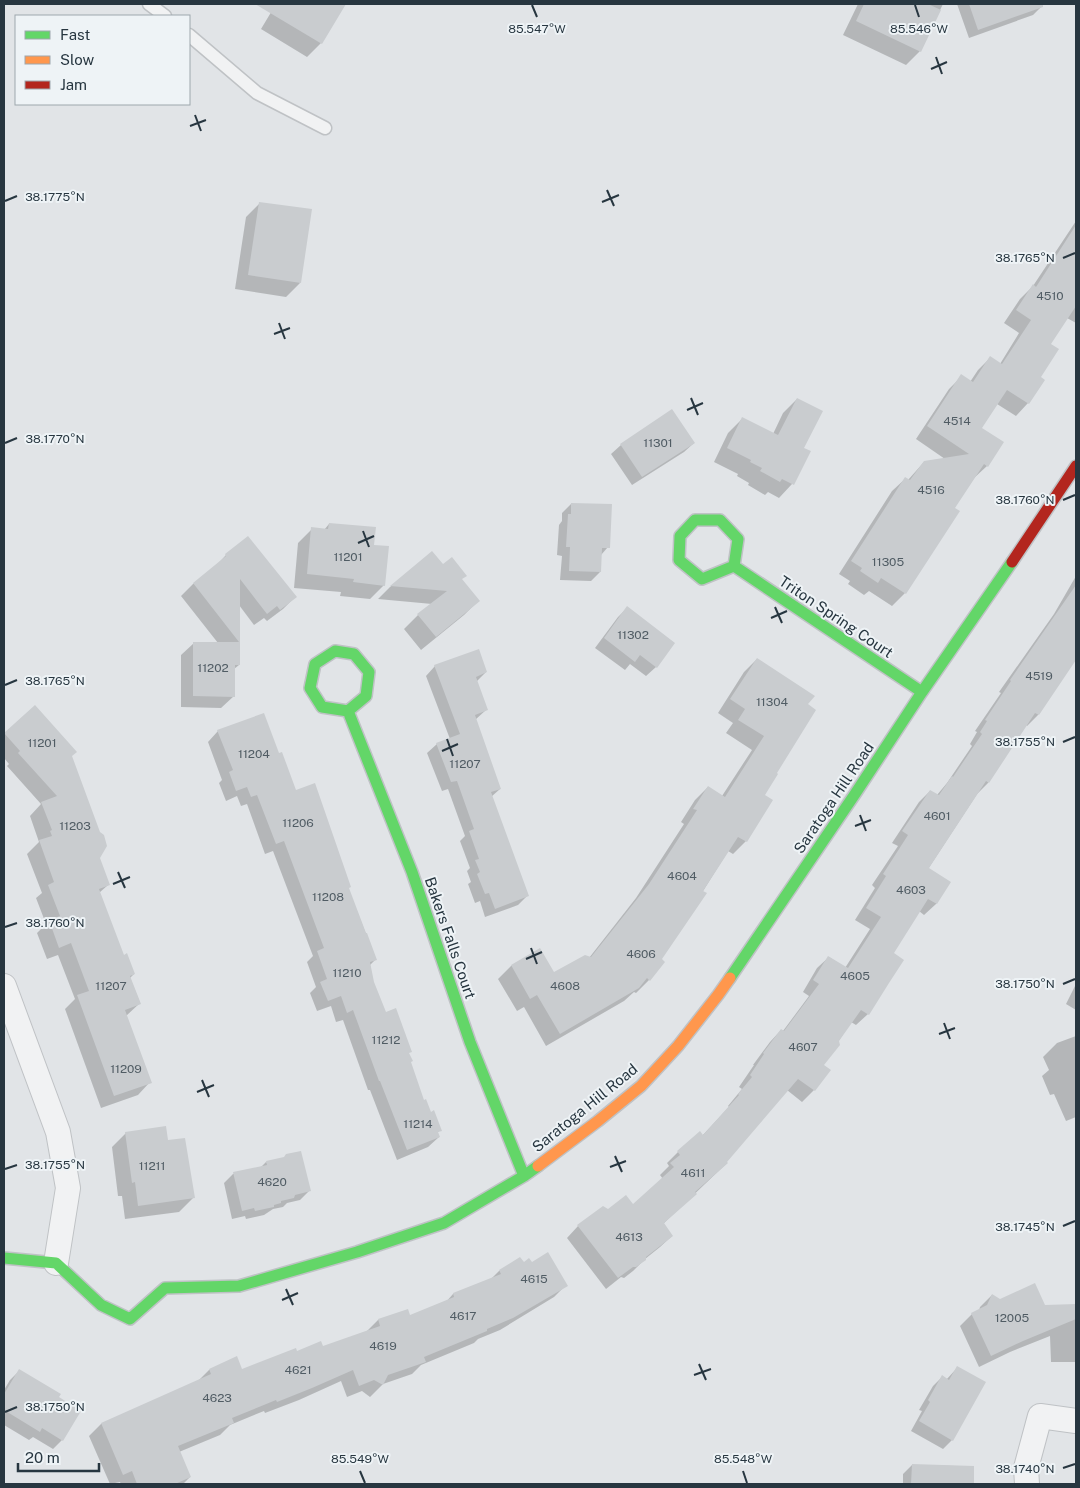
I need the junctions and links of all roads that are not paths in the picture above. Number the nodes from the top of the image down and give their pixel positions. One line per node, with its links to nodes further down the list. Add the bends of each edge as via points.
1 (149, 4): 2 (lane)
2 (164, 15)
3 (190, 36): 4 (lane, via 257,93)
4 (325, 128)
5 (1076, 466): 7 (street, Saratoga Hill Road)
6 (734, 566): 6 (street, via 738,539 720,520 695,520 680,536 679,560 702,579); 7 (street, Triton Spring Court)
7 (922, 692): 10 (street, Saratoga Hill Road, via 718,996 678,1046 641,1086)
8 (348, 711): 8 (street, via 366,696 369,672 354,654 335,651 314,664 310,688 322,707); 10 (street, Bakers Falls Court, via 412,872 470,1042)
9 (4, 986): 12 (street, via 58,1132 68,1188)
10 (524, 1176): 12 (street, Saratoga Hill Road, via 444,1223 357,1252 239,1286 165,1288 130,1319 102,1305)
11 (4, 1258): 12 (street)
12 (56, 1262)
13 (1076, 1420): 14 (street, via 1040,1416 1026,1468)
14 (1027, 1484)

